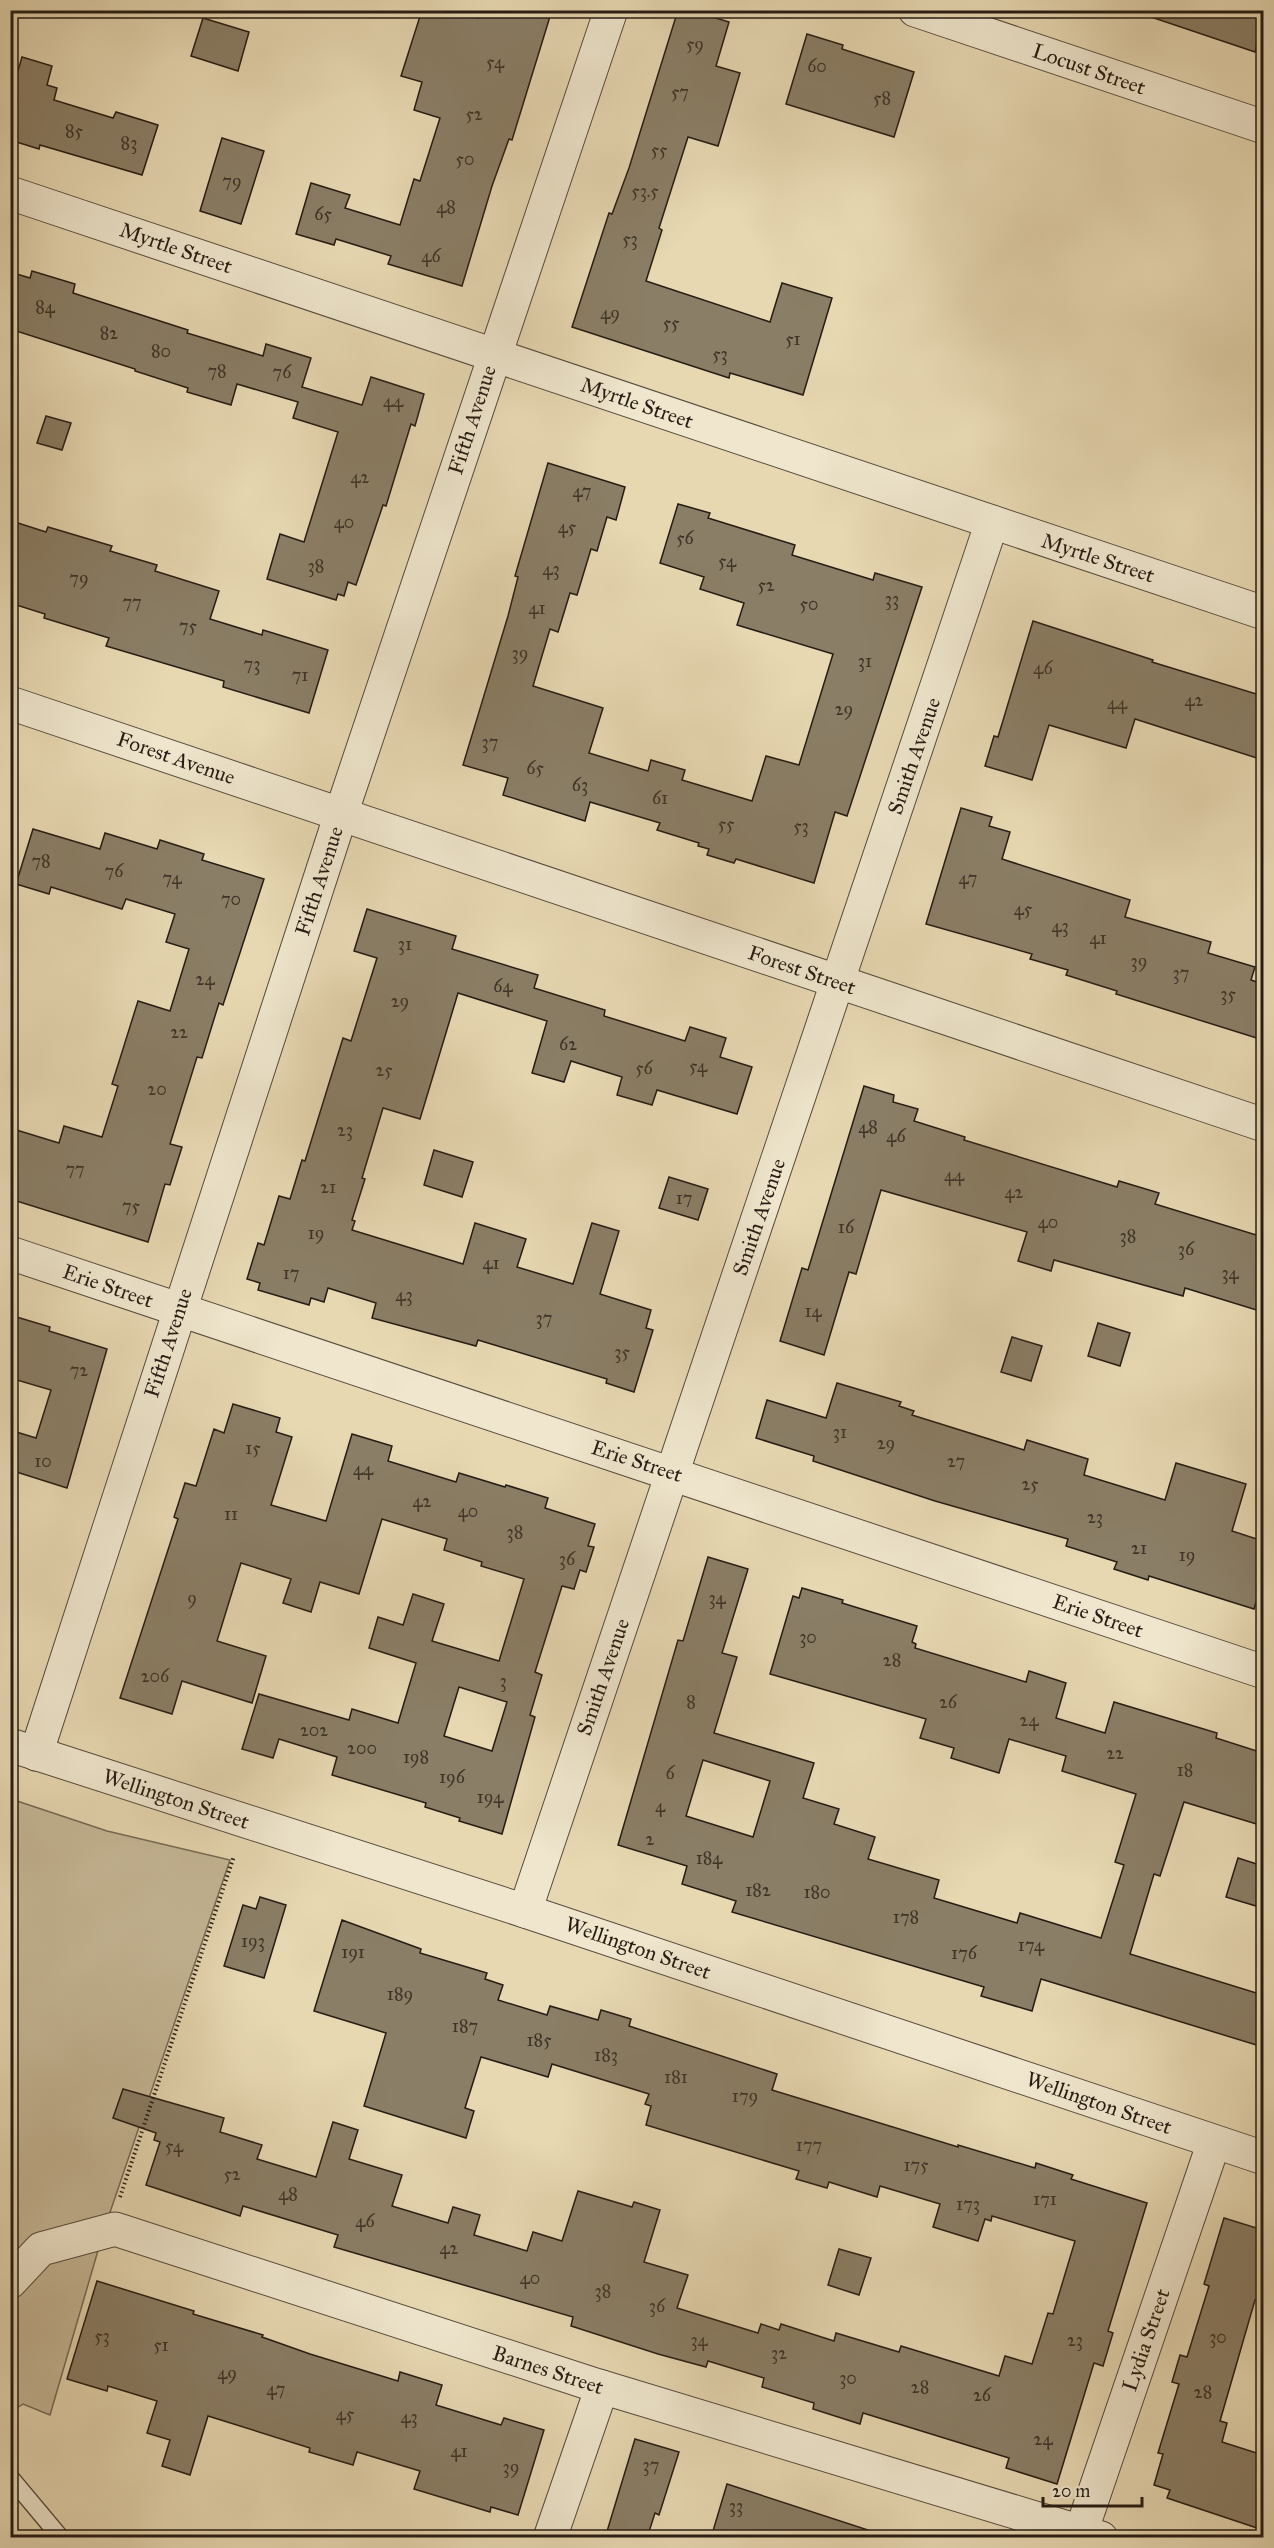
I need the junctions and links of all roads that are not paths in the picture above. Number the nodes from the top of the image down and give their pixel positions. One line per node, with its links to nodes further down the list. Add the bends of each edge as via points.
1 (610, 10): 5 (street, Fifth Avenue)
2 (915, 10): 3 (street, Locust Street)
3 (1263, 127)
4 (10, 193): 5 (street, Myrtle Street)
5 (494, 354): 6 (street, Myrtle Street); 9 (street, Fifth Avenue)
6 (992, 522): 7 (street, Myrtle Street); 10 (street, Smith Avenue)
7 (1263, 613)
8 (10, 703): 9 (street, Forest Avenue)
9 (341, 814): 10 (street, Forest Street); 13 (street, Fifth Avenue)
10 (838, 982): 11 (street, Forest Street); 14 (street, Smith Avenue)
11 (1263, 1125)
12 (10, 1253): 13 (street, Erie Street)
13 (179, 1310): 14 (street, Erie Street); 16 (street, Fifth Avenue)
14 (672, 1473): 15 (street, Erie Street); 17 (street, Smith Avenue)
15 (1263, 1672)
16 (23, 1749): 17 (street, Wellington Street)
17 (525, 1911): 18 (street, Wellington Street)
18 (1214, 2142): 19 (street, Wellington Street); 23 (street, Lydia Street)
19 (1263, 2158)
20 (10, 2282): 21 (street, Barnes Street, via 41,2249 115,2229)
21 (602, 2387): 23 (street, Barnes Street); 25 (street)
22 (10, 2477): 24 (lane)
23 (1087, 2535)
24 (61, 2538)
25 (550, 2538)

